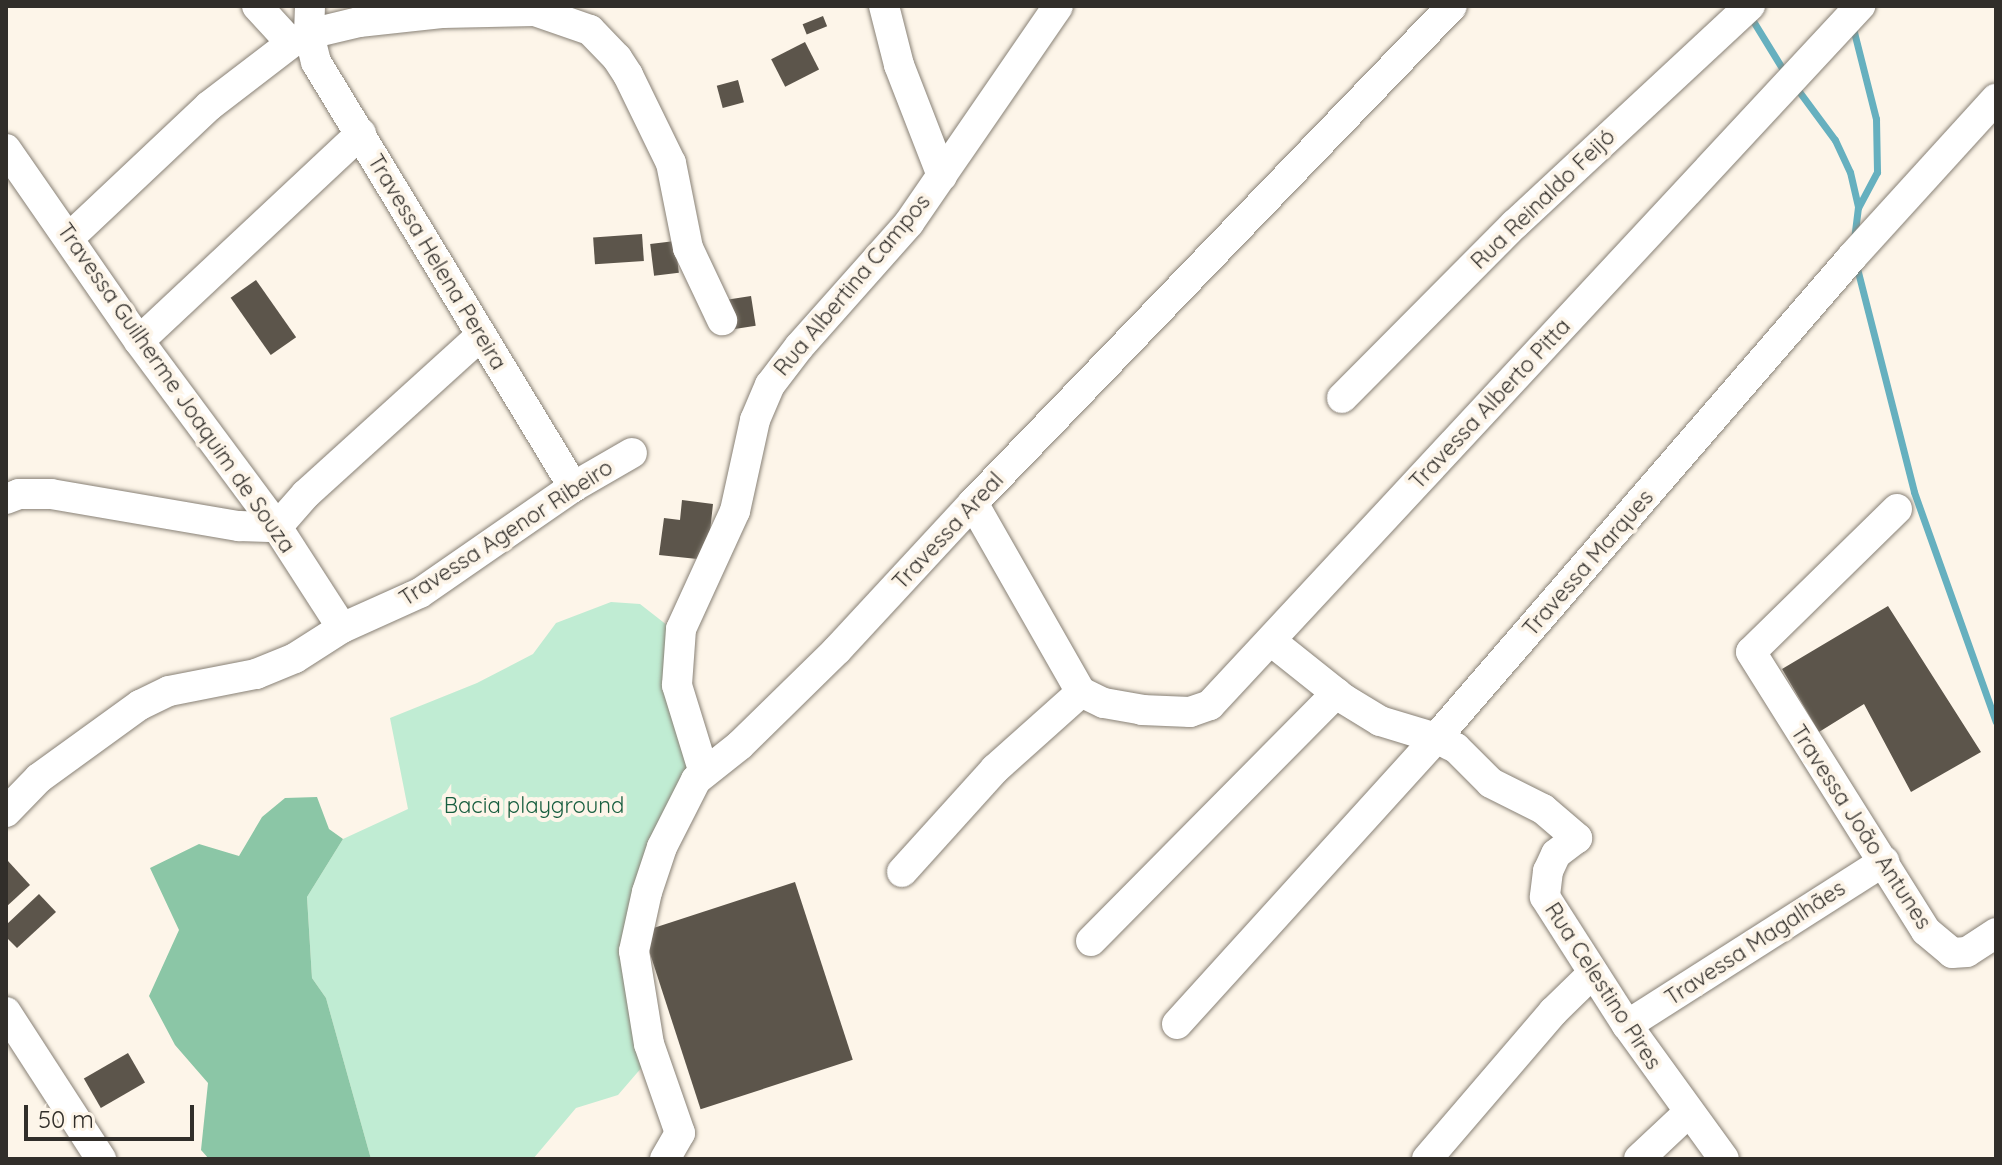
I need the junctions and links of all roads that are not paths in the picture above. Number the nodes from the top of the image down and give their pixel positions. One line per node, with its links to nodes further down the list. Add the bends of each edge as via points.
1 (257, 6): 7 (street)
2 (884, 6): 11 (street, via 899,65)
3 (1058, 6): 11 (street, Rua Albertina Campos)
4 (1452, 6): 20 (street, Travessa Areal)
5 (1746, 10): 16 (street, Rua Reinaldo Feijó, via 1515,224)
6 (1855, 11): 24 (street, Travessa Alberto Pitta)
7 (303, 28): 9 (street, Travessa Helena Pereira, via 316,62); 12 (street, via 209,106); 13 (street, via 498,9 535,11 590,30 617,58 647,109 671,163 688,248)
8 (1996, 99): 27 (street, Travessa Marques, via 1852,257)
9 (361, 133): 14 (street, Travessa Helena Pereira); 15 (street)
10 (6, 149): 12 (street, Travessa Guilherme Joaquim de Souza)
11 (942, 176): 28 (street, Rua Albertina Campos, via 909,223 799,347 770,385 755,420 735,511 681,629 677,652 677,685)
12 (70, 237): 15 (street, Travessa Guilherme Joaquim de Souza)
13 (722, 320)
14 (480, 336): 18 (street, Travessa Helena Pereira); 22 (street, via 306,494)
15 (139, 341): 22 (street, Travessa Guilherme Joaquim de Souza)
16 (1342, 398)
17 (632, 453): 18 (street, Travessa Agenor Ribeiro)
18 (573, 487): 23 (street, Travessa Agenor Ribeiro, via 420,593)
19 (6, 499): 22 (street, via 51,494 239,526)
20 (973, 503): 25 (street); 28 (street, Travessa Areal, via 837,650)
21 (1897, 509): 30 (street, Travessa João Antunes, via 1751,652)
22 (277, 527): 23 (street, Travessa Guilherme Joaquim de Souza)
23 (342, 628): 29 (street, Travessa Agenor Ribeiro, via 295,658 256,674 169,691 140,705 39,778)
24 (1271, 641): 25 (street, Travessa Alberto Pitta, via 1210,705 1190,712 1104,703); 26 (street, Rua Celestino Pires)
25 (1081, 692): 31 (street, via 995,769)
26 (1336, 693): 27 (street, Rua Celestino Pires, via 1380,721); 33 (street)
27 (1436, 738): 34 (street, Rua Celestino Pires, via 1456,748 1491,783 1543,809 1577,838 1556,854 1545,897); 36 (street, Travessa Marques)
28 (704, 773): 39 (street, Travessa Areal, via 662,847 634,951)
29 (6, 812)
30 (1884, 861): 32 (street, Travessa João Antunes, via 1926,931 1943,949 1967,952); 37 (street, Travessa Magalhães)
31 (902, 872)
32 (1996, 933)
33 (1091, 941)
34 (1593, 973): 37 (street, Rua Celestino Pires); 41 (street)
35 (6, 1012): 40 (street)
36 (1177, 1024)
37 (1627, 1025): 38 (street, Rua Celestino Pires)
38 (1688, 1113): 42 (street); 43 (street, Rua Celestino Pires)
39 (673, 1146)
40 (101, 1159)
41 (1427, 1159)
42 (1639, 1159)
43 (1724, 1159)

